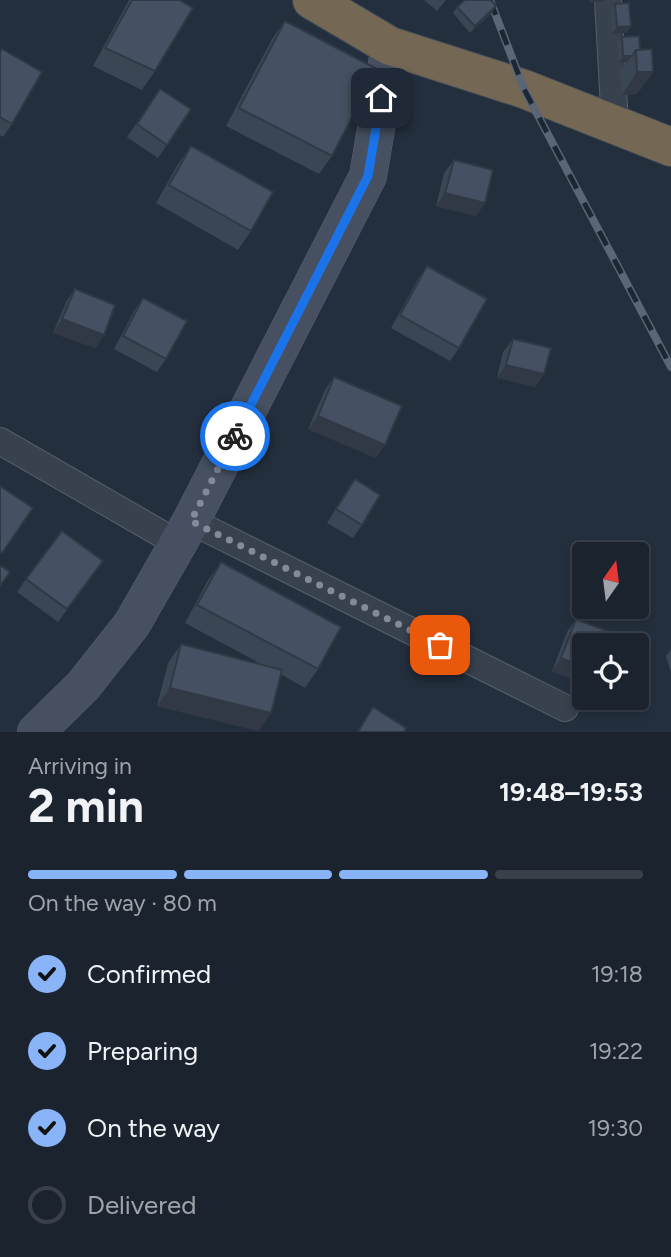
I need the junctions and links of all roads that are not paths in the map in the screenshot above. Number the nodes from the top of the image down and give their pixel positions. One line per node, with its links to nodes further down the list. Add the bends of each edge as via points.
1 (312, 0): 3 (highway)
2 (608, 0): 4 (street)
3 (390, 46): 4 (highway, via 524,89); 7 (street, via 368,176)
4 (615, 125): 5 (highway)
5 (671, 147)
6 (0, 441): 7 (street)
7 (185, 532): 8 (street); 9 (street, via 132,624 83,685)
8 (565, 708)
9 (36, 732)

